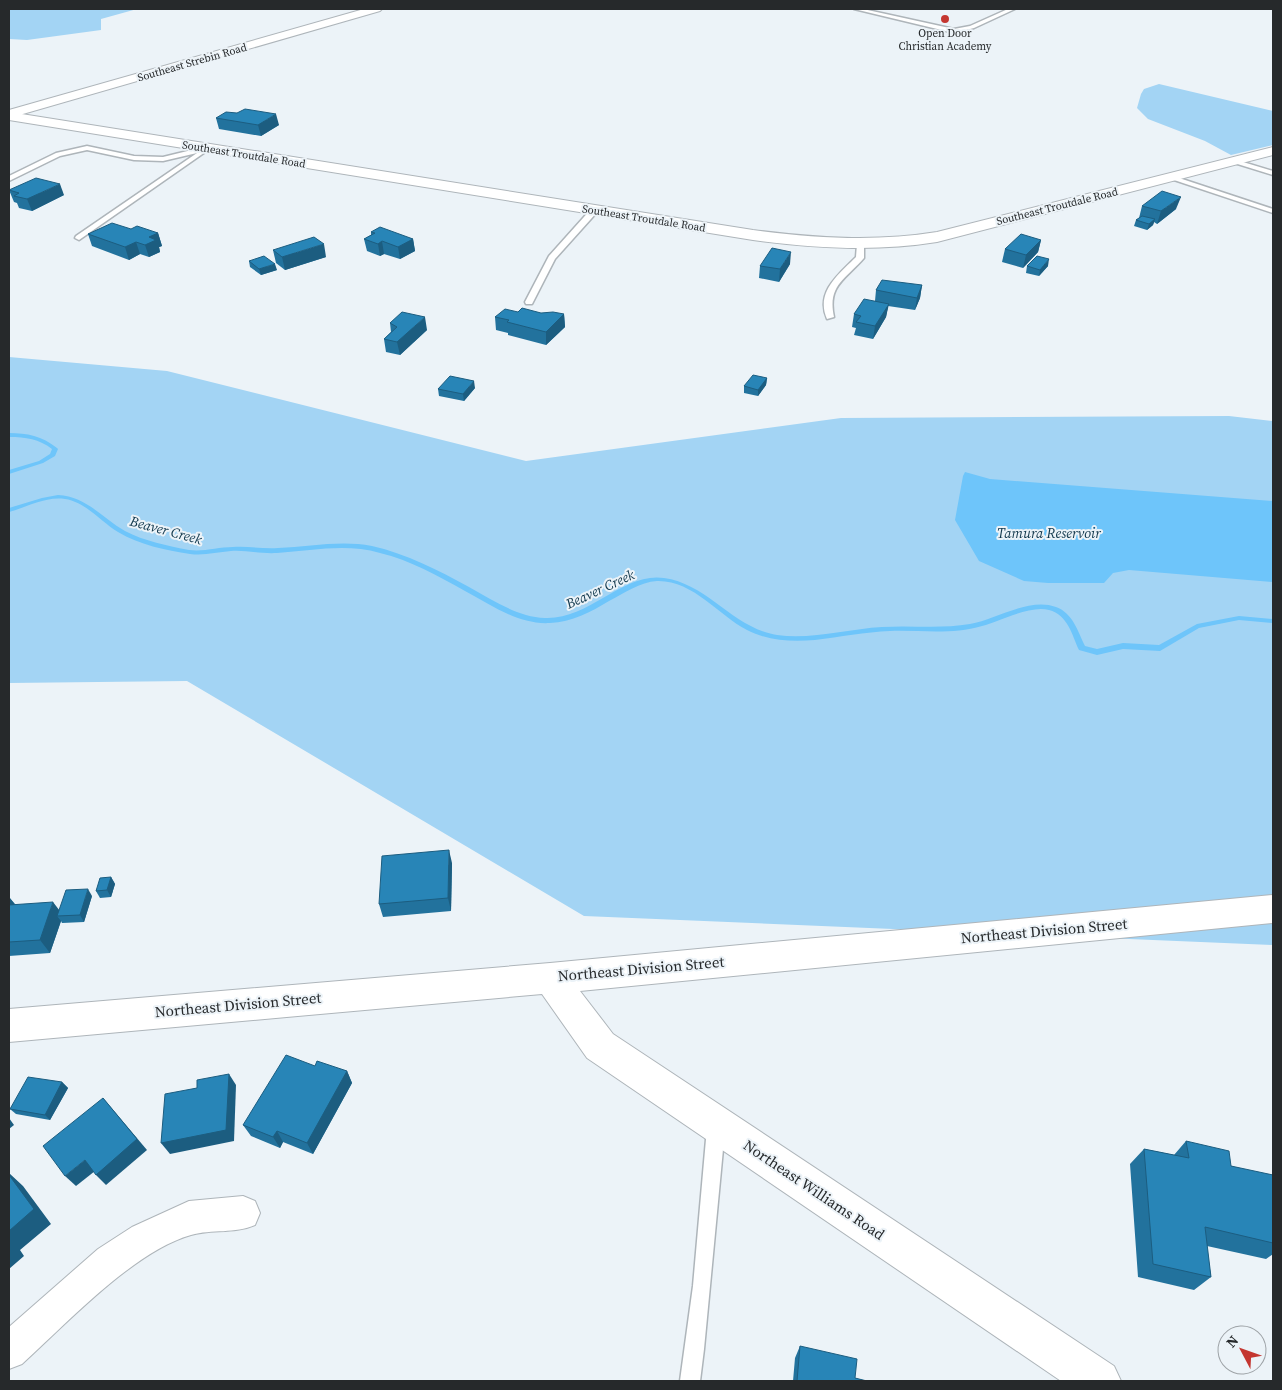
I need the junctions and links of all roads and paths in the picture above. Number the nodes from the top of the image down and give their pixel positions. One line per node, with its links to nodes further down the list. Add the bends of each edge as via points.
1 (376, 9): 4 (main road, Southeast Strebin Road)
2 (857, 9): 3 (lane, via 954,30 972,27)
3 (1012, 9)
4 (9, 115): 5 (main road, Southeast Troutdale Road)
5 (208, 148): 10 (lane, via 163,159 134,158 87,148 58,154); 11 (main road, Southeast Troutdale Road); 13 (lane)
6 (1273, 150): 7 (main road, Southeast Troutdale Road)
7 (1233, 161): 8 (lane); 9 (main road, Southeast Troutdale Road)
8 (1273, 174)
9 (1170, 177): 12 (lane); 14 (main road, Southeast Troutdale Road, via 937,237)
10 (9, 179)
11 (595, 210): 14 (main road, Southeast Troutdale Road, via 753,235); 15 (lane, via 552,258)
12 (1273, 211)
13 (79, 238)
14 (860, 246): 16 (lane, via 860,258 829,290 825,303)
15 (529, 302)
16 (830, 317)
17 (1273, 909): 18 (main road, Northeast Division Street)
18 (550, 978): 19 (main road, Northeast Division Street); 20 (main road, Northeast Williams Road, via 600,1046)
19 (9, 1026)
20 (716, 1124): 23 (main road, Northeast Williams Road); 24 (lane, via 701,1310)
21 (243, 1213): 22 (street, via 189,1218 144,1239 110,1261)
22 (9, 1351)
23 (1090, 1379)
24 (690, 1381)

